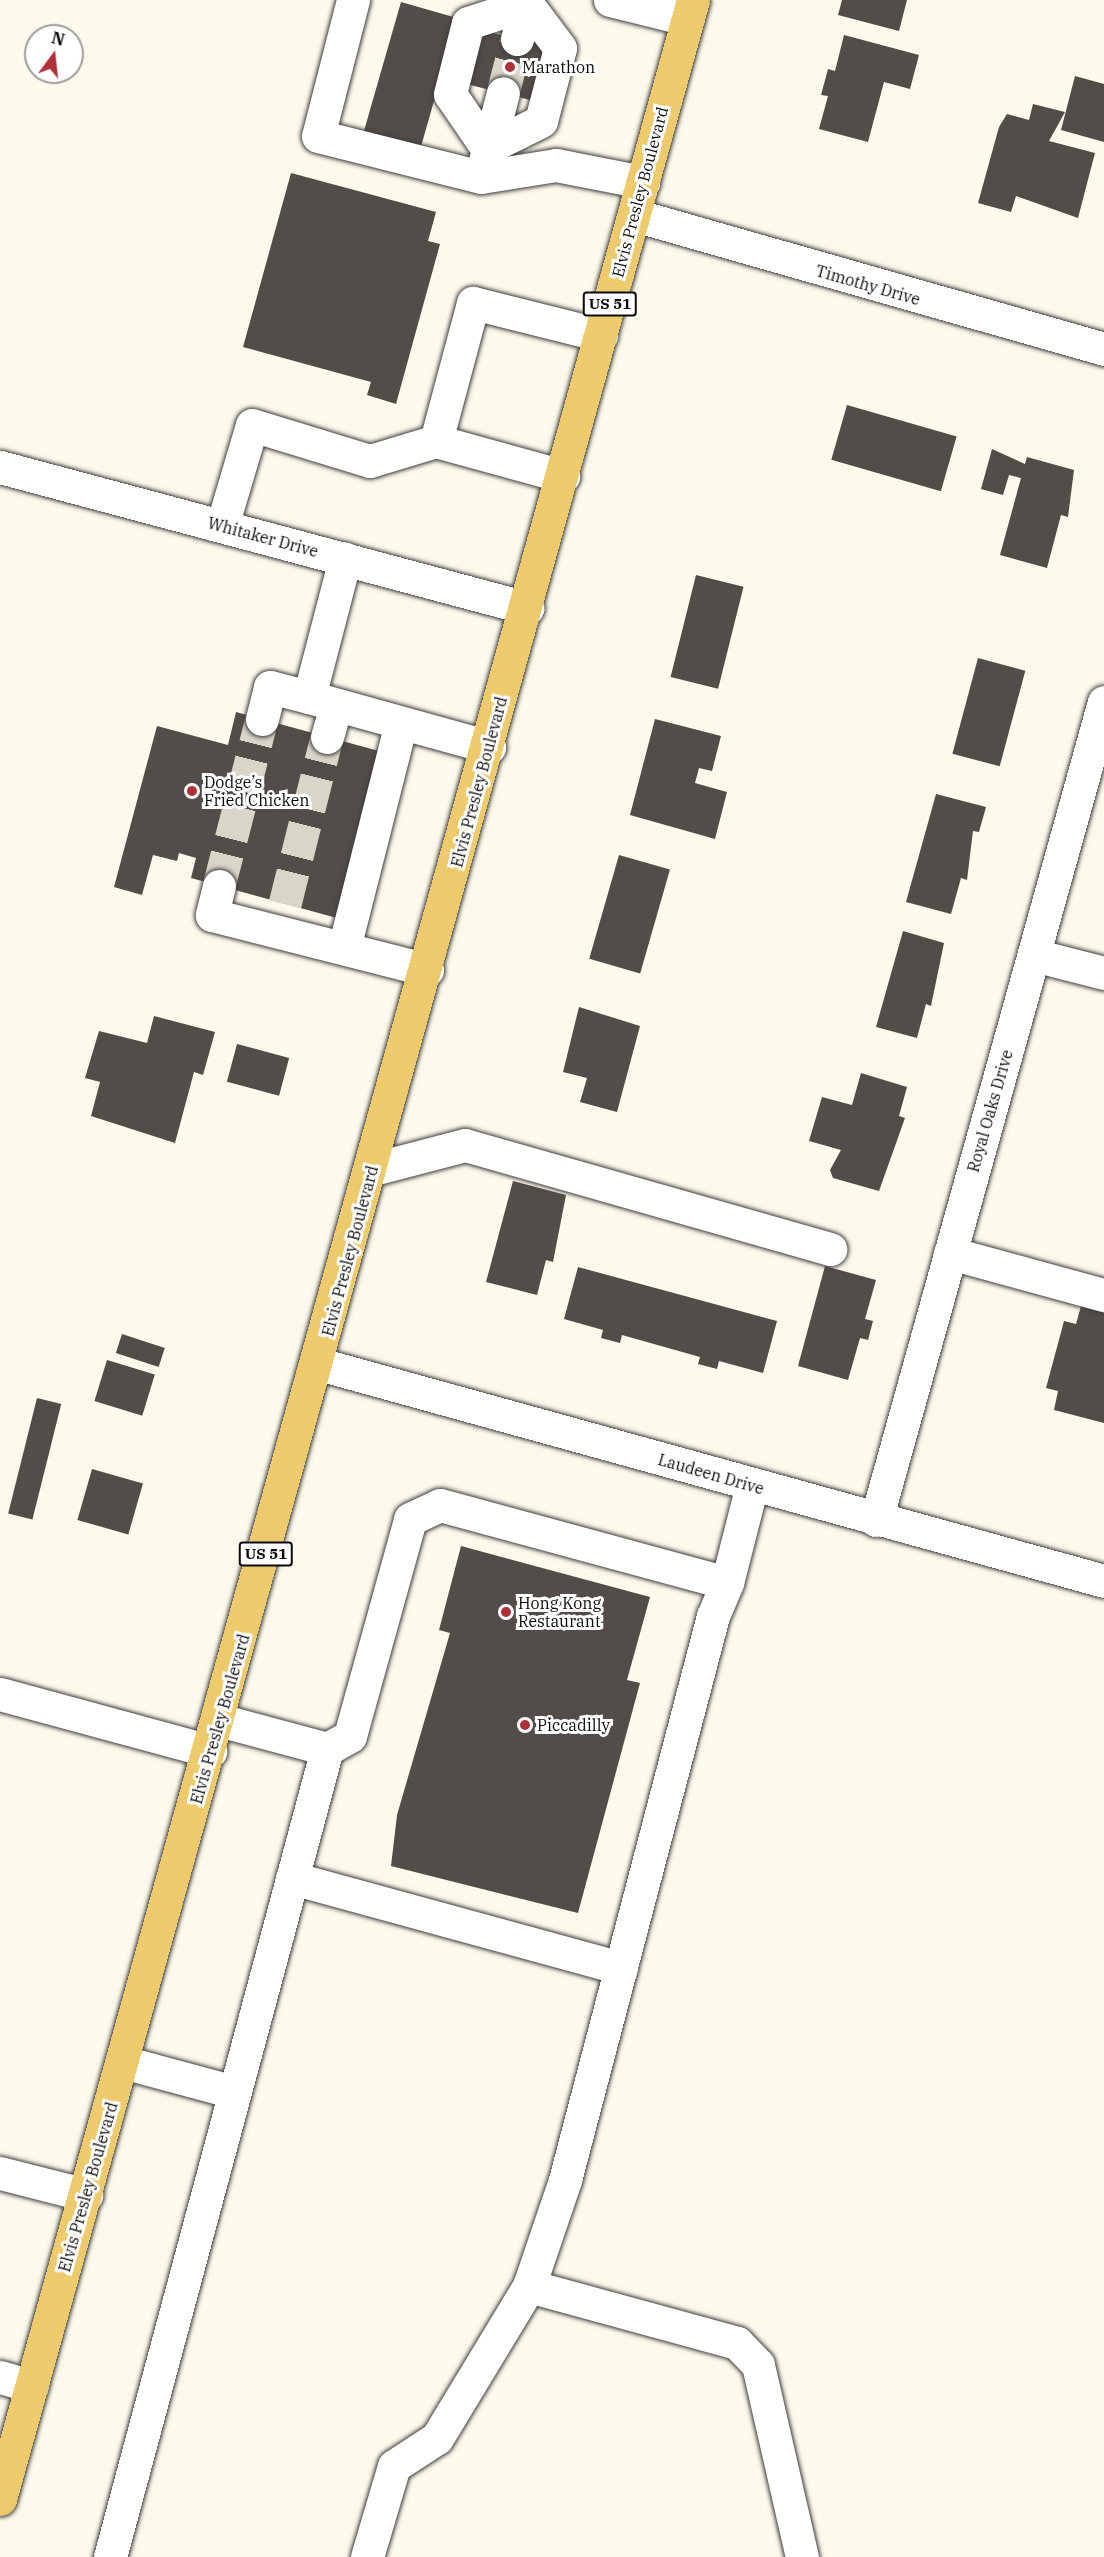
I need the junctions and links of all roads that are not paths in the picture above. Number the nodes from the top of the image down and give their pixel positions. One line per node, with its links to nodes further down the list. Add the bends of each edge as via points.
1 (353, 0): 7 (street, via 318,136)
2 (610, 0): 4 (street)
3 (527, 2): 5 (street); 7 (street, via 560,48 541,121); 7 (street, via 468,23 450,94)
4 (690, 10): 8 (main road, Elvis Presley Boulevard / US 51)
5 (517, 39)
6 (503, 93): 7 (street)
7 (484, 162): 8 (street, via 556,165)
8 (643, 182): 9 (main road, Elvis Presley Boulevard / US 51)
9 (634, 215): 10 (main road, Elvis Presley Boulevard / US 51); 11 (street, Timothy Drive)
10 (601, 335): 12 (street, via 473,303); 14 (main road, Elvis Presley Boulevard / US 51)
11 (1104, 349)
12 (436, 441): 14 (street); 15 (street, via 370,461 252,425)
13 (0, 467): 15 (street, Whitaker Drive)
14 (563, 476): 17 (main road, Elvis Presley Boulevard / US 51)
15 (222, 526): 16 (street, Whitaker Drive)
16 (345, 559): 17 (street, Whitaker Drive); 18 (street)
17 (527, 608): 23 (main road, Elvis Presley Boulevard / US 51)
18 (322, 701): 20 (street, via 270,687); 21 (street); 22 (street)
19 (1104, 702): 26 (street, Royal Oaks Drive)
20 (262, 719)
21 (401, 723): 23 (street); 25 (street)
22 (327, 737)
23 (489, 747): 27 (main road, Elvis Presley Boulevard / US 51)
24 (219, 886): 25 (street, via 212,915 281,918)
25 (344, 948): 27 (street)
26 (1034, 955): 28 (street); 31 (street, Royal Oaks Drive)
27 (427, 970): 29 (main road, Elvis Presley Boulevard / US 51)
28 (1104, 973)
29 (373, 1169): 30 (street, via 465,1145); 33 (main road, Elvis Presley Boulevard / US 51)
30 (831, 1249)
31 (950, 1254): 32 (street); 35 (street, Royal Oaks Drive)
32 (1104, 1295)
33 (319, 1364): 34 (street, Laudeen Drive); 39 (main road, Elvis Presley Boulevard / US 51)
34 (752, 1485): 35 (street, Laudeen Drive); 37 (street)
35 (876, 1520): 36 (street, Laudeen Drive)
36 (1104, 1581)
37 (727, 1583): 40 (street, via 440,1504 410,1519 350,1736); 43 (street, via 713,1616)
38 (0, 1694): 41 (street)
39 (219, 1720): 40 (street); 41 (main road, Elvis Presley Boulevard / US 51)
40 (327, 1749): 42 (street)
41 (210, 1751): 44 (main road, Elvis Presley Boulevard / US 51)
42 (292, 1878): 43 (street); 45 (street)
43 (621, 1968): 48 (street, via 565,2180)
44 (123, 2062): 45 (street); 47 (main road, Elvis Presley Boulevard / US 51)
45 (234, 2092): 52 (street)
46 (0, 2173): 47 (street)
47 (86, 2195): 50 (main road, Elvis Presley Boulevard / US 51)
48 (529, 2286): 53 (street, via 437,2438 394,2466); 54 (street, via 737,2343 758,2365)
49 (0, 2377): 50 (street)
50 (32, 2386): 51 (main road, Elvis Presley Boulevard / US 51)
51 (0, 2499)
52 (110, 2557)
53 (367, 2557)
54 (802, 2557)

